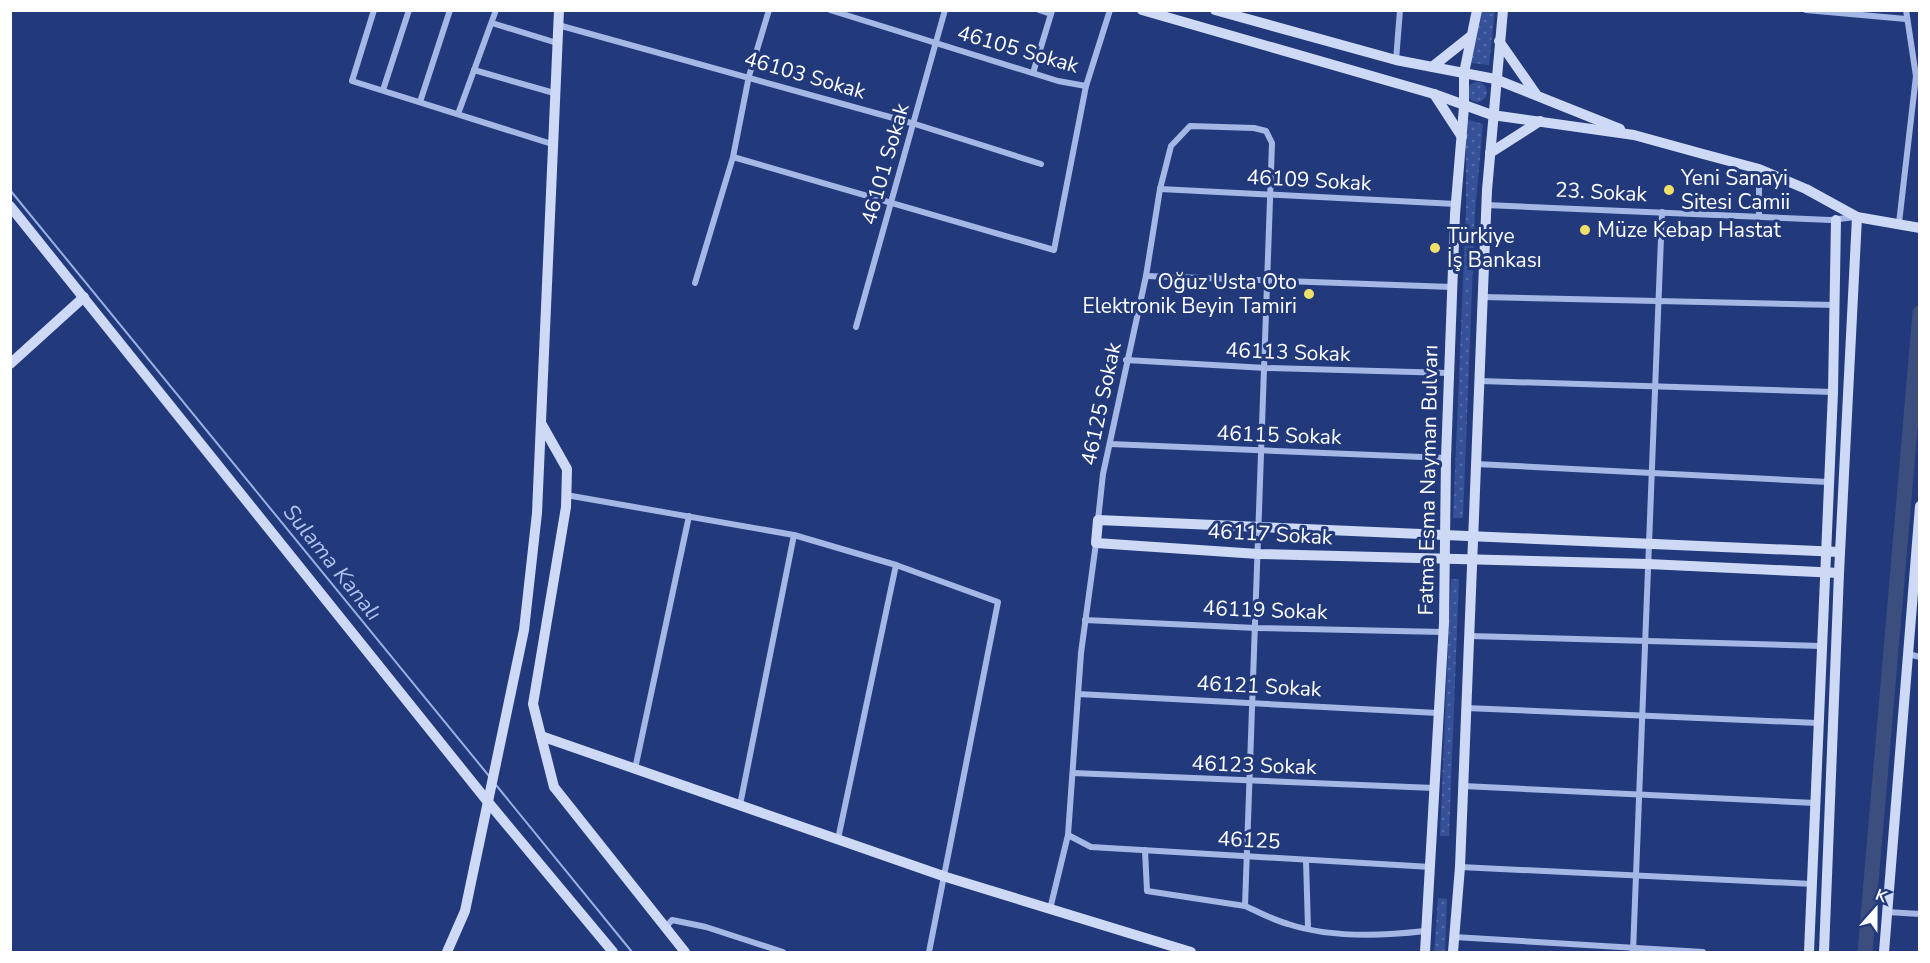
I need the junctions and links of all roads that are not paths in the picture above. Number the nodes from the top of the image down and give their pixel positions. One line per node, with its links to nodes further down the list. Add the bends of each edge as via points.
1 (374, 10): 34 (street, via 352,81)
2 (409, 10): 34 (street)
3 (450, 10): 38 (street)
4 (496, 10): 20 (street)
5 (559, 10): 21 (street)
6 (769, 10): 31 (street)
7 (830, 10): 24 (street, 46105 Sokak)
8 (945, 10): 24 (street, 46101 Sokak)
9 (1040, 10): 18 (street)
10 (1110, 10): 33 (street, 46105 Sokak)
11 (1142, 10): 36 (street)
12 (1215, 10): 26 (street)
13 (1400, 10): 26 (street)
14 (1476, 10): 22 (street, Fatma Esma Nayman Bulvarı)
15 (1503, 10): 23 (street)
16 (1806, 10): 19 (street)
17 (1906, 10): 19 (street)
18 (1051, 12): 29 (street)
19 (1906, 18): 61 (street, via 1916,76)
20 (492, 23): 25 (street); 28 (street)
21 (558, 25): 25 (street); 31 (street, 46103 Sokak)
22 (1471, 36): 27 (street); 30 (street, Fatma Esma Nayman Bulvarı)
23 (1499, 41): 32 (street); 37 (street)
24 (937, 42): 29 (street, 46105 Sokak); 43 (street, 46101 Sokak)
25 (557, 43): 35 (street)
26 (1396, 60): 27 (street)
27 (1432, 67): 30 (street)
28 (474, 70): 35 (street); 40 (street)
29 (1033, 73): 33 (street, 46105 Sokak)
30 (1464, 73): 32 (street); 39 (street, Fatma Esma Nayman Bulvarı)
31 (749, 76): 43 (street, 46103 Sokak); 48 (street)
32 (1495, 79): 37 (street); 41 (street)
33 (1086, 86): 53 (street, via 1053,250)
34 (383, 90): 38 (street)
35 (554, 93): 46 (street)
36 (1434, 94): 39 (street); 45 (street)
37 (1536, 94): 44 (street)
38 (420, 102): 40 (street)
39 (1464, 107): 41 (street); 45 (street, Fatma Esma Nayman Bulvarı)
40 (458, 114): 46 (street)
41 (1492, 115): 42 (street); 47 (street)
42 (1540, 122): 44 (street); 47 (street)
43 (915, 124): 49 (street, 46103 Sokak); 53 (street, 46101 Sokak)
44 (1634, 135): 50 (street)
45 (1462, 137): 54 (street, Fatma Esma Nayman Bulvarı)
46 (552, 144): 79 (street)
47 (1490, 153): 55 (street)
48 (733, 157): 53 (street); 65 (street)
49 (1041, 164)
50 (1759, 170): 58 (street); 59 (street, via 1806,189)
51 (1160, 189): 52 (street, 46109 Sokak); 52 (street, 46125 Sokak, via 1171,146 1191,126 1254,128 1266,131 1272,143); 63 (street, 46125 Sokak)
52 (1271, 194): 54 (street, 46109 Sokak); 64 (street, 46125 Sokak)
53 (892, 202): 71 (street, 46101 Sokak)
54 (1456, 204): 66 (street, Fatma Esma Nayman Bulvarı)
55 (1486, 205): 57 (street, 23. Sokak); 68 (street)
56 (10, 206): 67 (street)
57 (1662, 212): 58 (street, 23. Sokak); 69 (street)
58 (1760, 217): 60 (street, 23. Sokak)
59 (1857, 217): 60 (street, 23. Sokak); 61 (street); 98 (street)
60 (1836, 220): 70 (street)
61 (1899, 223): 62 (street)
62 (1920, 228)
63 (1146, 276): 64 (street); 72 (street, 46125 Sokak)
64 (1268, 281): 66 (street); 74 (street, 46125 Sokak)
65 (695, 283)
66 (1452, 287): 75 (street, Fatma Esma Nayman Bulvarı)
67 (84, 297): 73 (street); 128 (street)
68 (1483, 297): 69 (street); 76 (street)
69 (1658, 301): 70 (street); 77 (street)
70 (1834, 305): 78 (street)
71 (856, 327)
72 (1126, 360): 74 (street, 46113 Sokak); 80 (street, 46125 Sokak)
73 (10, 364)
74 (1266, 368): 75 (street, 46113 Sokak); 81 (street, 46125 Sokak)
75 (1449, 373): 82 (street, Fatma Esma Nayman Bulvarı)
76 (1480, 381): 77 (street); 83 (street)
77 (1655, 387): 78 (street); 84 (street)
78 (1833, 392): 85 (street)
79 (541, 423): 86 (street, via 567,469); 128 (street, via 537,513 524,630)
80 (1110, 444): 81 (street, 46115 Sokak); 89 (street, 46125 Sokak)
81 (1262, 451): 82 (street, 46115 Sokak); 90 (street, 46125 Sokak)
82 (1446, 458): 93 (street, Fatma Esma Nayman Bulvarı)
83 (1476, 464): 84 (street); 94 (street)
84 (1652, 473): 85 (street); 96 (street)
85 (1828, 482): 97 (street)
86 (566, 495): 88 (street); 121 (street, via 533,704)
87 (1920, 506): 91 (street)
88 (689, 516): 92 (street); 122 (street)
89 (1098, 520): 90 (street, 46117 Sokak); 95 (street)
90 (1260, 527): 93 (street, 46117 Sokak); 99 (street, 46125 Sokak)
91 (1918, 534): 106 (street)
92 (794, 535): 103 (street); 130 (street)
93 (1444, 536): 94 (street, 46117 Sokak); 101 (street, Fatma Esma Nayman Bulvarı)
94 (1474, 538): 96 (street, 46117 Sokak); 100 (street)
95 (1096, 543): 99 (street, 46117 Sokak); 107 (street)
96 (1648, 546): 97 (street, 46117 Sokak); 102 (street)
97 (1825, 551): 98 (street, 46117 Sokak); 104 (street)
98 (1840, 552): 105 (street)
99 (1258, 554): 101 (street, 46117 Sokak); 108 (street, 46125 Sokak)
100 (1473, 558): 101 (street, 46117 Sokak); 102 (street, 46117 Sokak); 110 (street)
101 (1443, 560): 109 (street, Fatma Esma Nayman Bulvarı)
102 (1648, 564): 104 (street, 46117 Sokak); 111 (street)
103 (896, 565): 132 (street); 139 (street, via 998,602)
104 (1824, 572): 105 (street, 46117 Sokak); 112 (street)
105 (1839, 573): 160 (street)
106 (1916, 596): 113 (street)
107 (1085, 620): 108 (street, 46119 Sokak); 115 (street)
108 (1256, 628): 109 (street, 46119 Sokak); 116 (street, 46125 Sokak)
109 (1443, 632): 118 (street, Fatma Esma Nayman Bulvarı)
110 (1469, 636): 111 (street); 117 (street)
111 (1645, 641): 112 (street); 119 (street)
112 (1821, 645): 120 (street)
113 (1908, 654): 114 (street); 143 (street)
114 (1920, 657)
115 (1078, 694): 116 (street, 46121 Sokak); 123 (street)
116 (1252, 701): 118 (street, 46121 Sokak); 124 (street, 46125 Sokak)
117 (1466, 708): 119 (street); 125 (street)
118 (1438, 713): 126 (street, Fatma Esma Nayman Bulvarı)
119 (1642, 715): 120 (street); 127 (street)
120 (1818, 723): 129 (street)
121 (541, 736): 122 (street); 145 (street, via 554,787)
122 (634, 769): 130 (street)
123 (1073, 774): 124 (street, 46123 Sokak); 131 (street)
124 (1249, 782): 126 (street, 46123 Sokak); 134 (street, 46125 Sokak)
125 (1463, 786): 127 (street); 137 (street)
126 (1434, 789): 136 (street, Fatma Esma Nayman Bulvarı)
127 (1639, 794): 129 (street); 138 (street)
128 (488, 802): 150 (street, via 465,911); 151 (street)
129 (1815, 803): 140 (street)
130 (740, 805): 132 (street)
131 (1068, 835): 133 (street, 46125, via 1091,847); 142 (street)
132 (838, 839): 139 (street)
133 (1145, 850): 134 (street, 46125); 141 (street, via 1148,891)
134 (1245, 856): 135 (street, 46125); 141 (street, 46125 Sokak)
135 (1306, 860): 136 (street, 46125); 146 (street)
136 (1431, 867): 147 (street, Fatma Esma Nayman Bulvarı)
137 (1460, 867): 138 (street); 148 (street)
138 (1636, 876): 140 (street); 149 (street)
139 (946, 877): 142 (street); 154 (street)
140 (1812, 884): 159 (street)
141 (1245, 906): 146 (street)
142 (1050, 909): 155 (street)
143 (1887, 912): 144 (street); 161 (street)
144 (1920, 914)
145 (665, 928): 152 (street); 153 (street, via 672,920)
146 (1308, 928): 147 (street, via 1351,934)
147 (1425, 931): 156 (street, Fatma Esma Nayman Bulvarı)
148 (1454, 937): 149 (street); 157 (street)
149 (1633, 950): 158 (street)
150 (447, 952)
151 (613, 952)
152 (685, 952)
153 (783, 952)
154 (929, 952)
155 (1191, 952)
156 (1425, 952)
157 (1453, 952)
158 (1703, 952)
159 (1809, 952)
160 (1824, 952)
161 (1884, 952)

